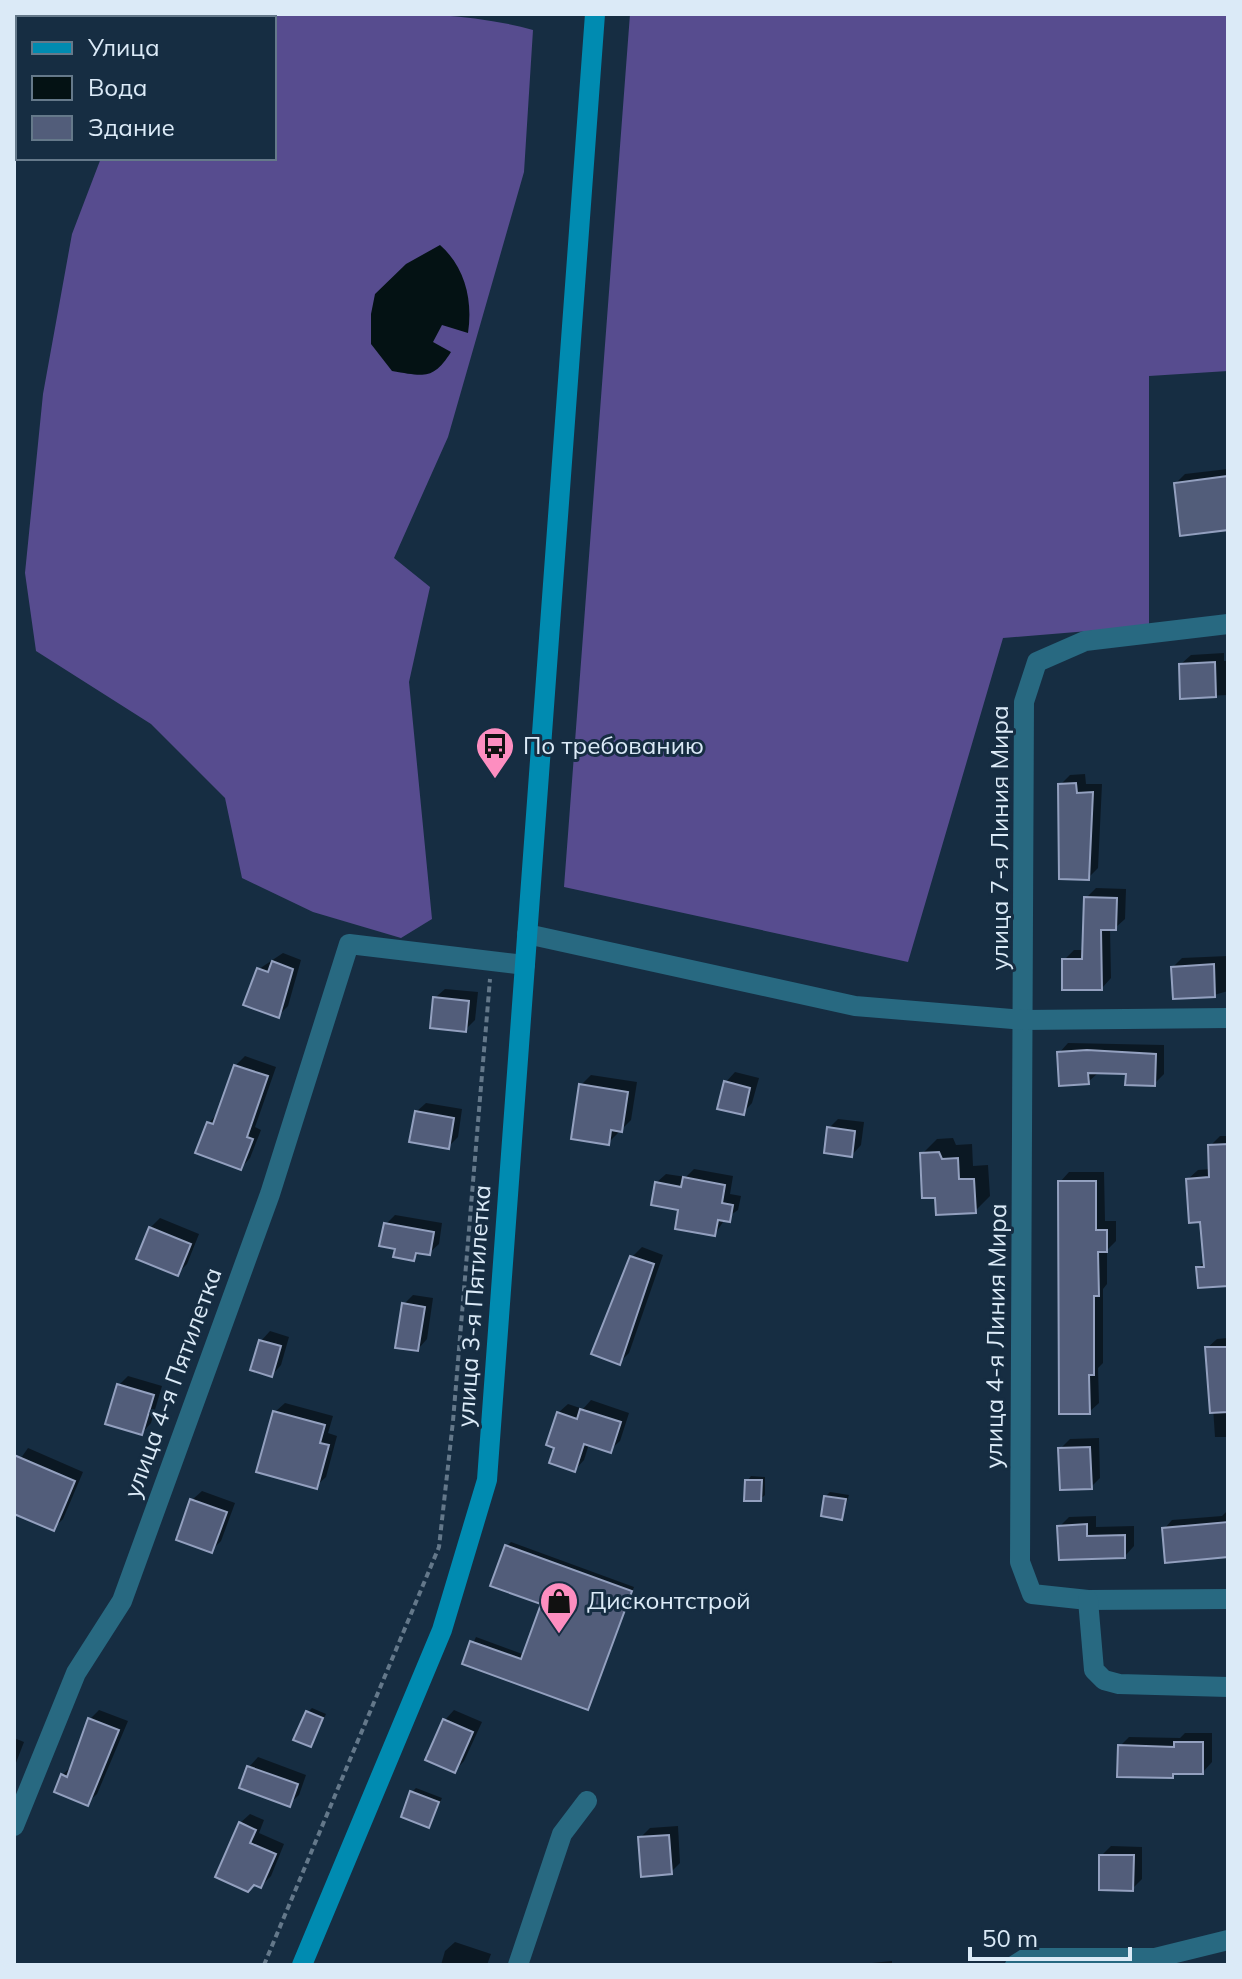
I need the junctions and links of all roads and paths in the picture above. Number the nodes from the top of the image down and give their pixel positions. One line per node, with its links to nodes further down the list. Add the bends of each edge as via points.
1 (595, 14): 3 (main road, улица 3-я Пятилетка)
2 (1228, 624): 7 (street, улица 7-я Линия Мира, via 1085,641 1037,662 1024,702)
3 (527, 934): 5 (main road, улица 3-я Пятилетка); 7 (street, via 855,1006)
4 (492, 961): 5 (street); 12 (street, улица 4-я Пятилетка, via 349,944 270,1194 122,1601 76,1673); 14 (path, via 439,1547)
5 (525, 965): 15 (main road, улица 3-я Пятилетка, via 487,1480 442,1630)
6 (1228, 1018): 7 (street)
7 (1024, 1020): 9 (street, улица 4-я Линия Мира, via 1020,1562 1032,1594)
8 (1228, 1599): 9 (street, улица 4-я Линия Мира)
9 (1088, 1600): 10 (street, via 1094,1670 1104,1680)
10 (1228, 1687)
11 (587, 1801): 16 (street, via 562,1834)
12 (14, 1826)
13 (1228, 1940): 17 (street, via 1155,1958 1026,1958)
14 (264, 1965)
15 (302, 1965)
16 (518, 1965)
17 (1015, 1965)

